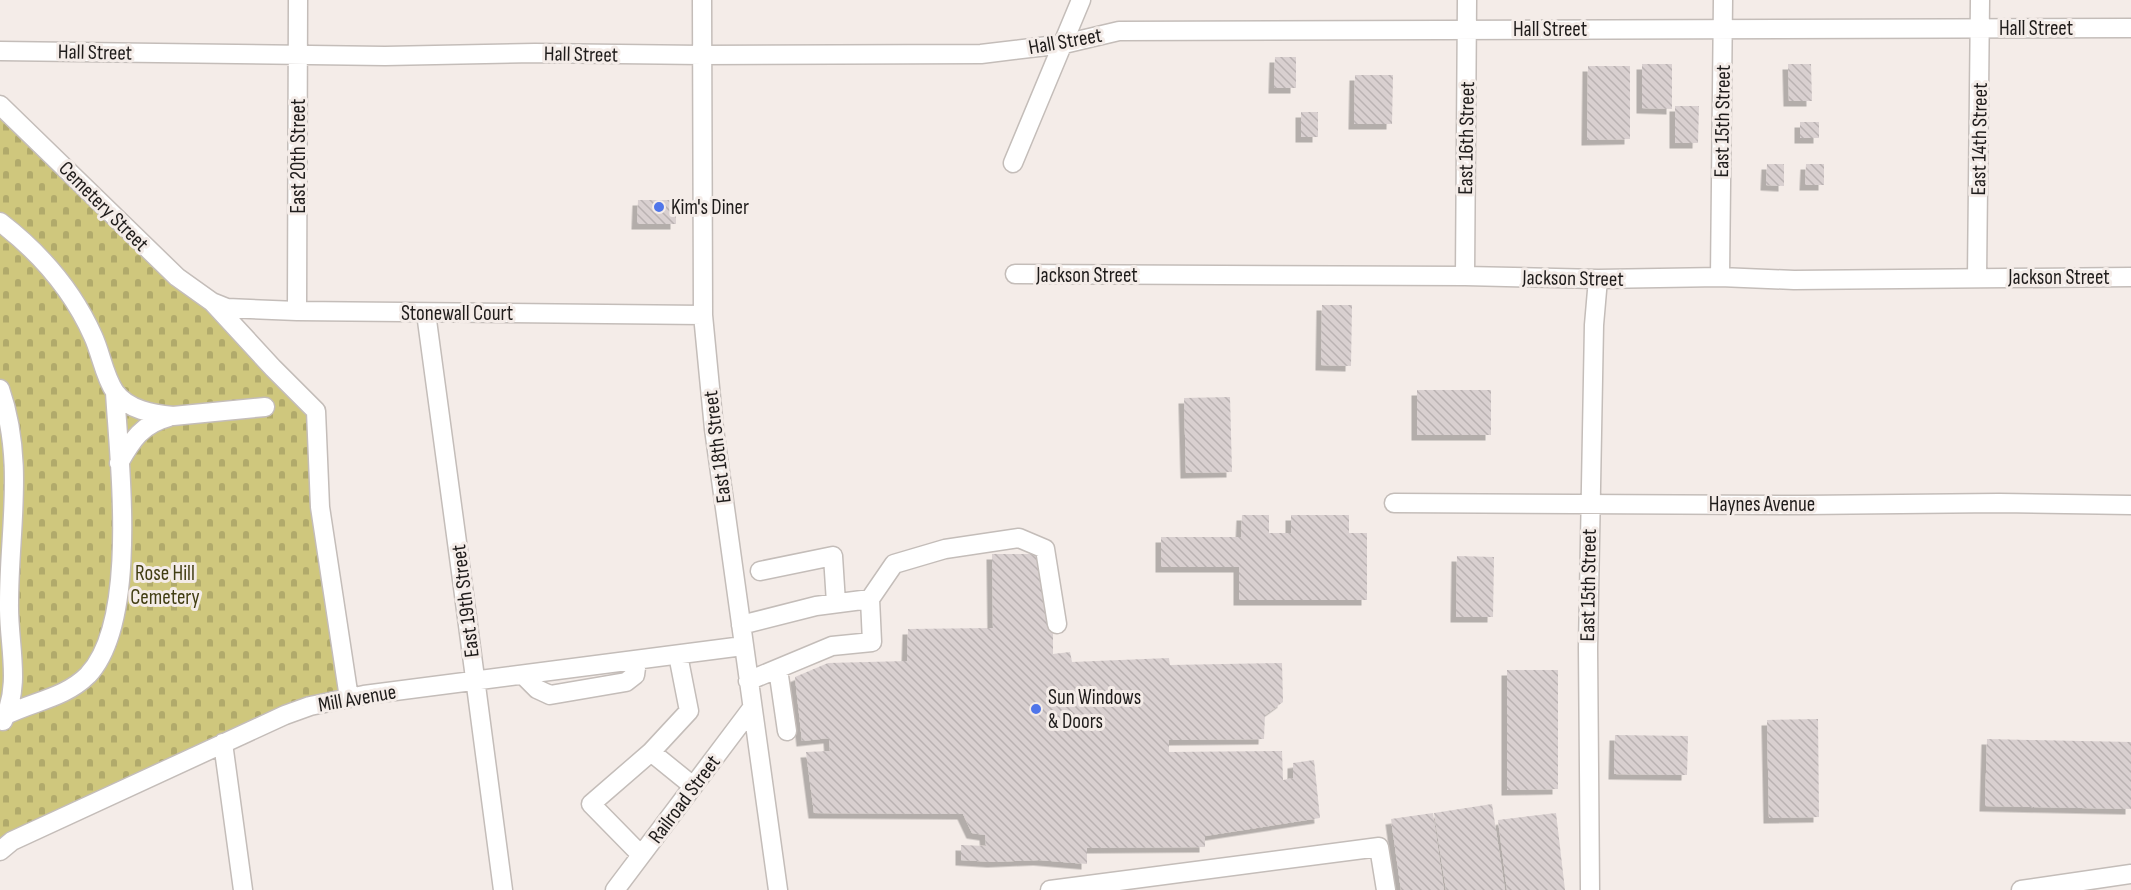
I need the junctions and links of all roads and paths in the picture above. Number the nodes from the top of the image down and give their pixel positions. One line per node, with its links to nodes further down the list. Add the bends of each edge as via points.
1 (298, 0): 13 (street, East 20th Street)
2 (702, 0): 14 (street, East 18th Street)
3 (1081, 0): 11 (street)
4 (1467, 0): 10 (street, East 16th Street)
5 (1723, 0): 9 (street, East 15th Street)
6 (1980, 0): 7 (street, East 14th Street)
7 (1980, 28): 8 (street, Hall Street); 9 (street, Hall Street); 22 (street, East 14th Street)
8 (2131, 28)
9 (1722, 29): 10 (street, Hall Street); 20 (street, East 15th Street)
10 (1467, 30): 11 (street, Hall Street, via 1119,31); 19 (street, East 16th Street)
11 (1064, 44): 14 (street, Hall Street, via 981,54); 16 (street)
12 (0, 51): 13 (street, Hall Street)
13 (298, 55): 14 (street, Hall Street); 25 (street, East 20th Street)
14 (702, 55): 27 (street, East 18th Street)
15 (0, 105): 24 (street, Cemetery Street, via 177,277)
16 (1013, 163)
17 (0, 222): 29 (street, via 41,258 72,297 97,344)
18 (1015, 274): 19 (street, Jackson Street)
19 (1465, 276): 23 (street, Jackson Street)
20 (1720, 277): 22 (street, Jackson Street); 23 (street, Jackson Street)
21 (2131, 277): 22 (street, Jackson Street)
22 (1977, 278)
23 (1598, 279): 34 (street, East 15th Street)
24 (212, 302): 25 (street, Stonewall Court, via 227,308); 46 (street, via 316,411 320,507)
25 (297, 311): 26 (street, Stonewall Court)
26 (426, 313): 27 (street, Stonewall Court); 44 (street, East 19th Street)
27 (703, 315): 40 (street, East 18th Street)
28 (0, 389): 48 (street, via 15,470 9,604 14,689)
29 (115, 392): 31 (street, via 129,405); 32 (street)
30 (265, 407): 31 (street)
31 (173, 416): 32 (street, via 147,424)
32 (119, 464): 48 (street, via 123,526 120,581 114,621 103,650 89,674 69,690)
33 (1394, 503): 34 (street, Haynes Avenue)
34 (1590, 503): 35 (street, Haynes Avenue); 62 (street, East 15th Street)
35 (2131, 505)
36 (760, 571): 38 (street, via 833,556)
37 (870, 599): 38 (street); 39 (street, via 894,564 945,549 1018,538 1045,549); 43 (street, via 872,642 832,646)
38 (836, 603): 40 (street)
39 (1057, 624)
40 (741, 625): 41 (street, East 18th Street)
41 (743, 646): 42 (street, Mill Avenue); 45 (street, East 18th Street)
42 (678, 655): 44 (street, Mill Avenue); 51 (street, via 689,711)
43 (778, 669): 45 (street); 49 (street)
44 (474, 681): 46 (street, Mill Avenue); 57 (street, East 19th Street)
45 (748, 681): 47 (street, East 18th Street)
46 (349, 698): 50 (street, Mill Avenue, via 310,706)
47 (752, 708): 52 (street, Railroad Street); 59 (street, East 18th Street)
48 (3, 720)
49 (787, 732)
50 (223, 743): 53 (street, Mill Avenue); 56 (street)
51 (651, 752): 52 (street); 54 (street, via 591,804)
52 (693, 786): 54 (street, Railroad Street)
53 (0, 851)
54 (641, 855): 58 (street, Railroad Street)
55 (2131, 874): 63 (street)
56 (243, 890)
57 (503, 890)
58 (615, 890)
59 (778, 890)
60 (1050, 890): 61 (street, via 1379,847)
61 (1386, 890)
62 (1590, 890)
63 (2022, 890)

